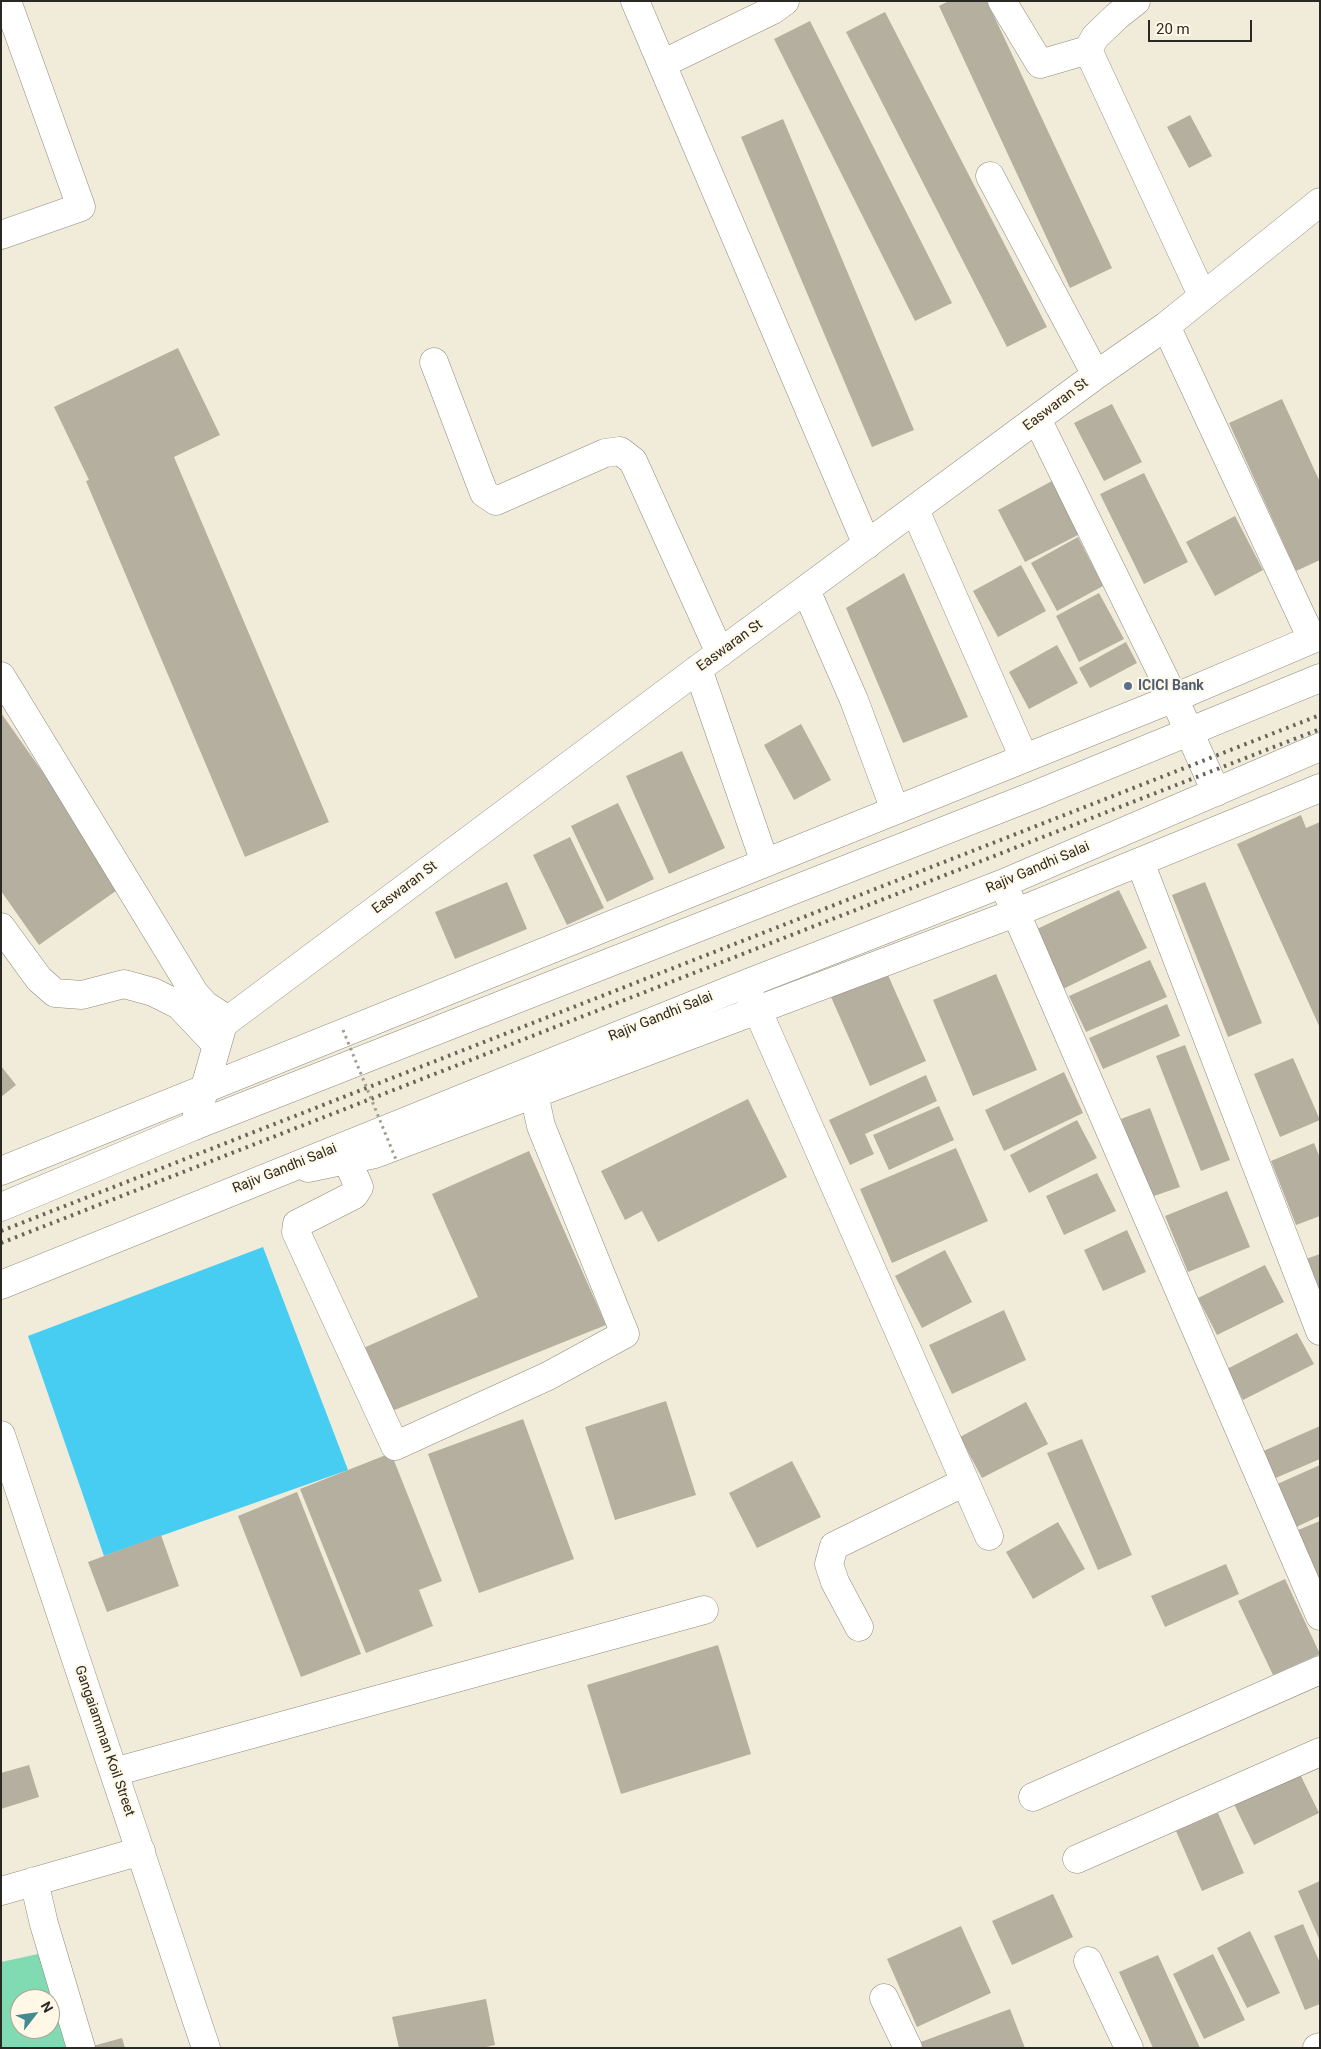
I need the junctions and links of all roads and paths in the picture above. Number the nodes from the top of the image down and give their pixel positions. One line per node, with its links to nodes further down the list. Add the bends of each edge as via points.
1 (7, 1): 10 (street, via 81,208)
2 (635, 1): 7 (street)
3 (785, 1): 7 (street, via 773,10)
4 (1002, 1): 6 (street, via 1040,64)
5 (1136, 1): 6 (street, via 1101,32)
6 (1088, 50): 11 (street)
7 (662, 64): 17 (street)
8 (990, 176): 14 (street)
9 (1320, 202): 11 (street, Easwaran St)
10 (1, 235)
11 (1202, 295): 12 (street, Easwaran St)
12 (1166, 326): 14 (street, Easwaran St); 19 (street)
13 (434, 362): 20 (street, via 484,493 496,501 605,453 620,451 633,461)
14 (1096, 375): 15 (street, Easwaran St)
15 (1037, 419): 16 (street, Easwaran St); 24 (street)
16 (915, 510): 17 (street, Easwaran St); 27 (street)
17 (867, 545): 18 (street, Easwaran St)
18 (806, 590): 20 (street, Easwaran St); 30 (street, via 854,700)
19 (1316, 638): 24 (street)
20 (720, 653): 21 (street, Easwaran St)
21 (698, 669): 32 (street); 39 (street, Easwaran St)
22 (1, 676): 39 (street, via 195,994)
23 (1320, 678): 25 (street)
24 (1174, 698): 25 (street); 27 (street)
25 (1189, 732): 29 (street); 42 (street)
26 (1320, 747): 29 (street, Rajiv Gandhi Salai)
27 (1024, 758): 30 (street)
28 (1320, 788): 31 (street)
29 (1216, 792): 33 (street, Rajiv Gandhi Salai)
30 (895, 810): 32 (street)
31 (1140, 862): 34 (street); 49 (street)
32 (765, 863): 40 (street)
33 (1004, 883): 34 (street); 36 (street, Rajiv Gandhi Salai)
34 (1015, 914): 37 (street); 54 (street)
35 (1, 927): 39 (street, via 39,979 55,993 82,995 124,984 153,992)
36 (743, 985): 37 (street); 46 (street, Rajiv Gandhi Salai)
37 (757, 1009): 41 (street); 51 (street)
38 (342, 1030): 44 (path, bridge)
39 (222, 1032): 40 (street)
40 (204, 1089): 42 (street); 45 (street)
41 (534, 1094): 43 (street, via 376,1154); 43 (street, via 541,1126 624,1334 548,1376 395,1446 296,1232 297,1224 354,1195 359,1187)
42 (194, 1126): 47 (street)
43 (347, 1160): 46 (street)
44 (397, 1162)
45 (2, 1169)
46 (265, 1177): 48 (street, Rajiv Gandhi Salai)
47 (1, 1207)
48 (1, 1286)
49 (1320, 1331)
50 (1, 1435): 58 (street, Gangaiamman Koil Street)
51 (965, 1482): 52 (street); 55 (street, via 834,1546 829,1564)
52 (989, 1536)
53 (704, 1610): 58 (street)
54 (1320, 1616)
55 (859, 1627)
56 (1320, 1670): 59 (street)
57 (1320, 1752): 61 (street)
58 (114, 1772): 60 (street, Gangaiamman Koil Street)
59 (1033, 1797)
60 (141, 1851): 62 (street); 67 (street, Gangaiamman Koil Street)
61 (1077, 1859)
62 (34, 1881): 63 (street); 66 (street)
63 (1, 1891)
64 (1088, 1961): 69 (street)
65 (884, 1998): 68 (street)
66 (81, 2048)
67 (206, 2048)
68 (908, 2048)
69 (1129, 2048)

